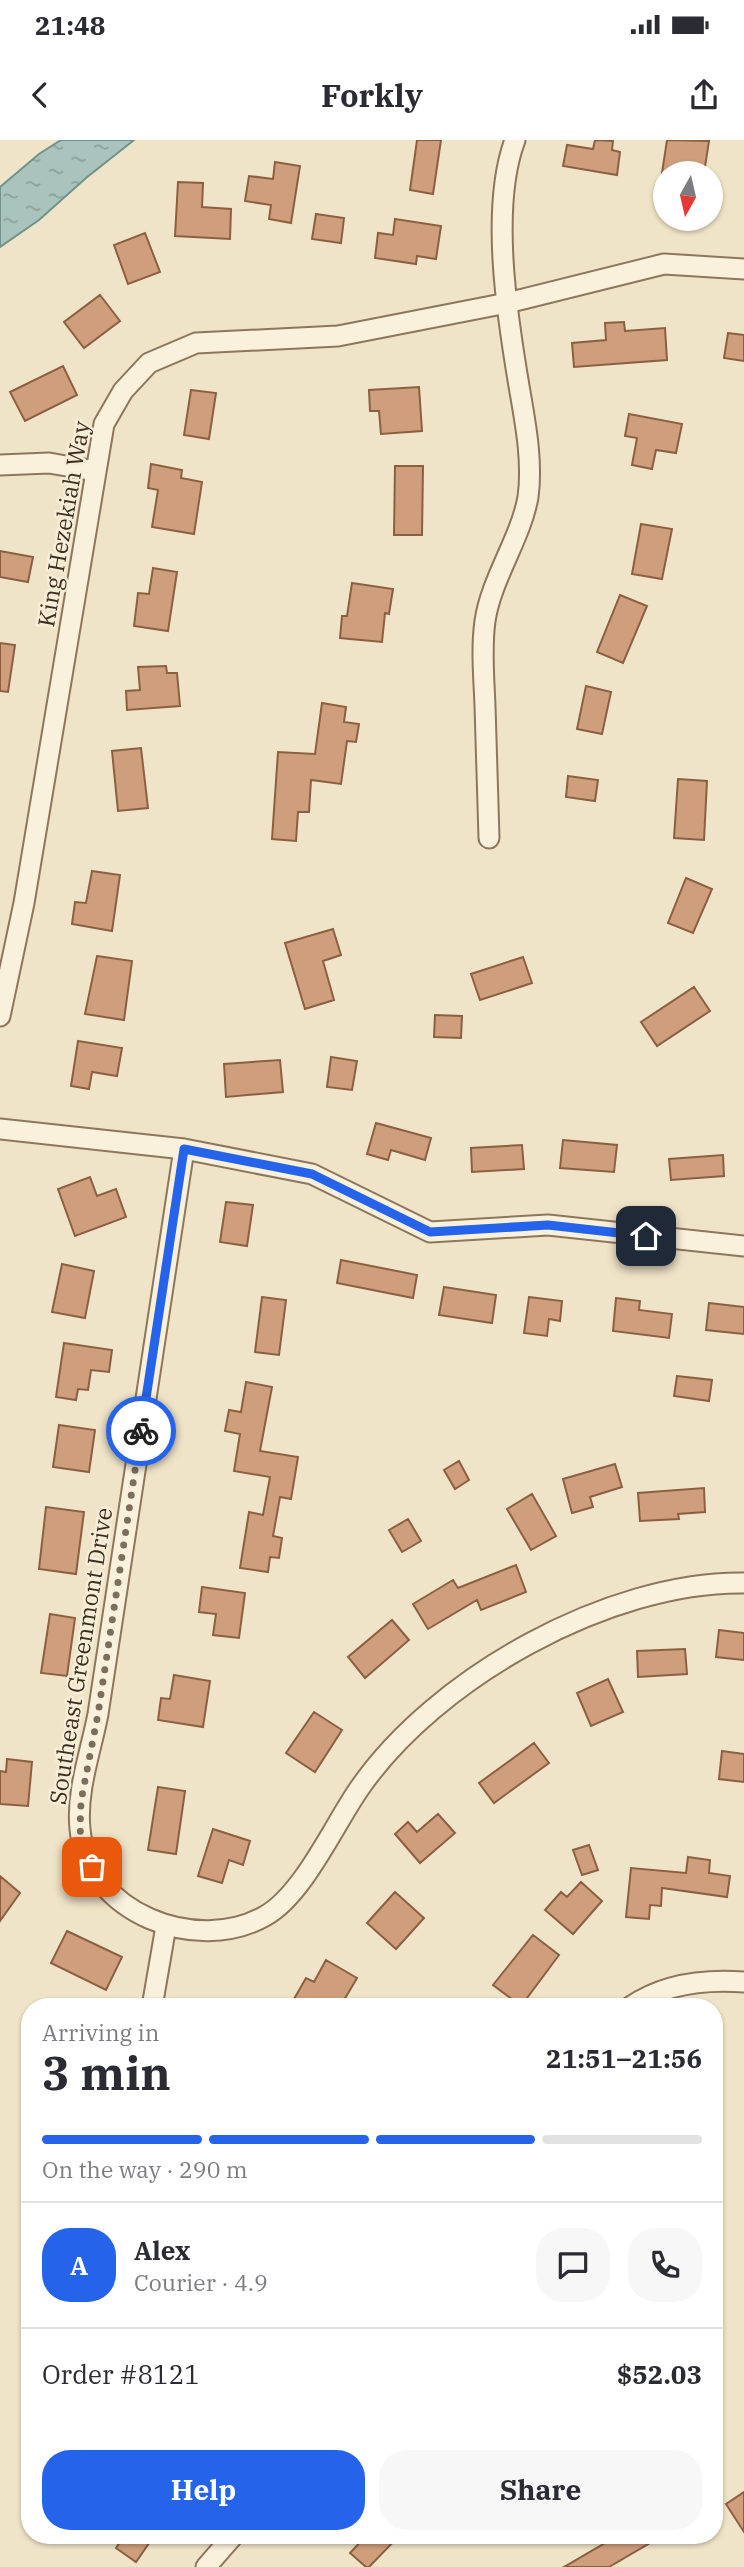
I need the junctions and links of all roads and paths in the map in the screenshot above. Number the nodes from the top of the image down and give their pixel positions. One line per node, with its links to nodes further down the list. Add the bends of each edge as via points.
1 (516, 140): 3 (street, via 503,195)
2 (744, 269): 3 (street, King Hezekiah Way, via 664,264)
3 (507, 303): 5 (street, King Hezekiah Way, via 338,336 196,343 149,363 123,391 104,424); 6 (street, via 528,459 528,497 485,621)
4 (0, 465): 5 (street, via 48,463)
5 (95, 471): 7 (street, King Hezekiah Way, via 24,903)
6 (489, 838)
7 (0, 1016)
8 (0, 1129): 9 (street)
9 (184, 1149): 10 (street, via 312,1174 430,1232 548,1225); 12 (street, Southeast Greenmont Drive, via 80,1814 82,1842 99,1877 130,1908)
10 (744, 1246)
11 (744, 1583): 12 (street, Southeast Greenmont Drive, via 669,1590 614,1605 499,1662 426,1714 383,1759 297,1886 278,1906 254,1922 225,1930)
12 (166, 1926): 14 (street)
13 (744, 1982): 15 (street, via 680,1986)
14 (154, 1998)
15 (647, 1998)
16 (226, 2544): 17 (street)
17 (206, 2567)

